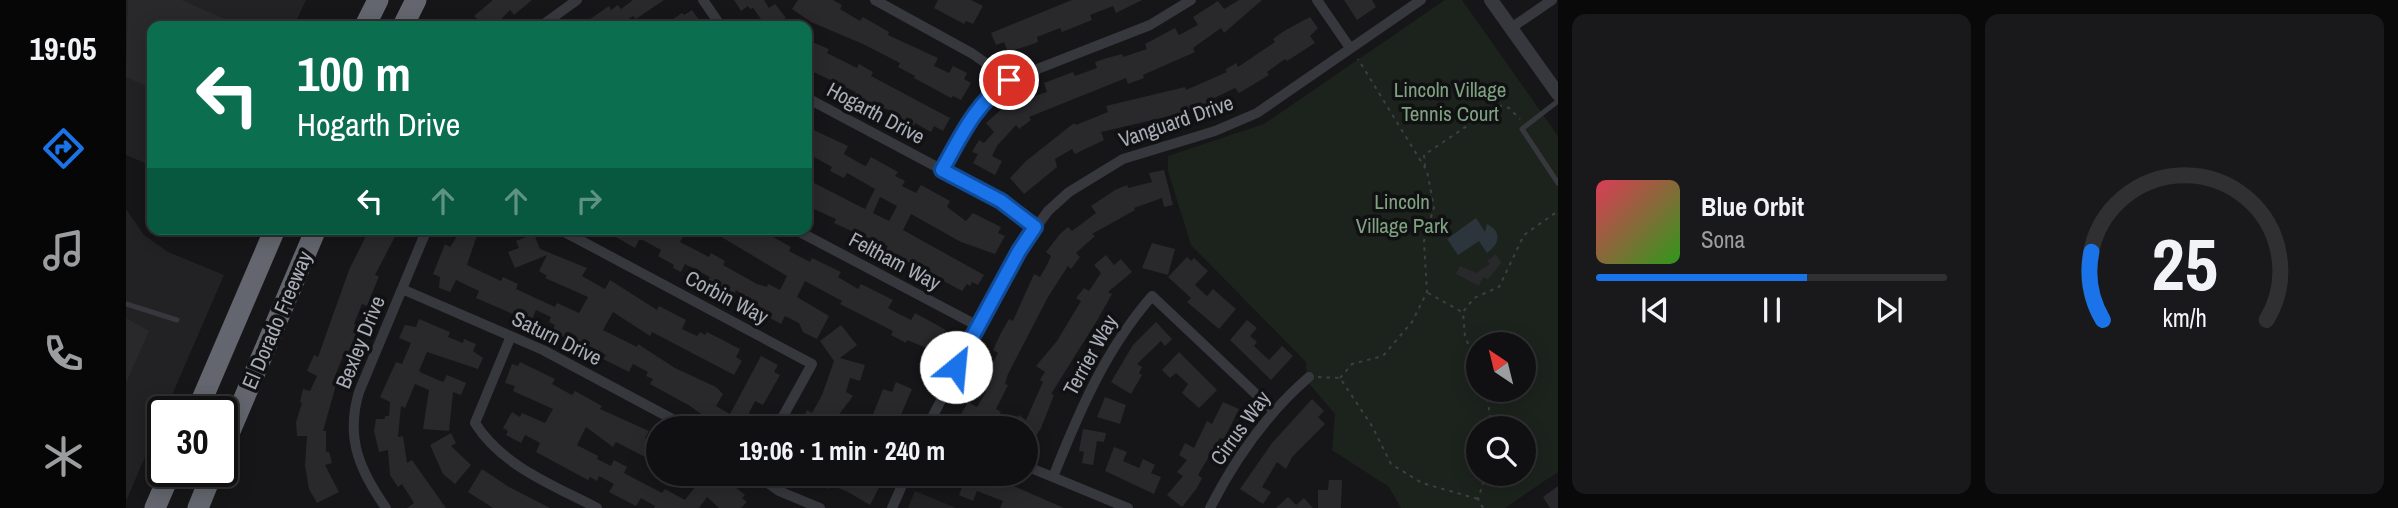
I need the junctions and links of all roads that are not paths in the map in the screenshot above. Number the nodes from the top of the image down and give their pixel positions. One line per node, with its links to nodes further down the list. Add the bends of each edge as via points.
1 (378, 0): 11 (highway)
2 (416, 0): 12 (highway)
3 (577, 0): 13 (street)
4 (704, 0): 14 (street)
5 (875, 0): 17 (street, via 973,54)
6 (1191, 0): 17 (street, via 1150,25)
7 (1317, 0): 16 (street)
8 (1421, 0): 16 (street, Vanguard Drive)
9 (1492, 0): 15 (street)
10 (1552, 0): 15 (street)
11 (368, 21)
12 (406, 21)
13 (548, 21)
14 (718, 21)
15 (1511, 28): 18 (street)
16 (1350, 48): 23 (street, Vanguard Drive, via 1256,113 1215,131 1144,150 1100,170 1069,191)
17 (1009, 80): 21 (street, via 976,110)
18 (1558, 94)
19 (812, 101): 21 (street, Hogarth Drive)
20 (1558, 101): 22 (lane, via 1522,129)
21 (942, 170): 23 (street, Hogarth Drive, via 1001,201)
22 (1558, 183)
23 (1035, 227): 32 (street, Vanguard Drive)
24 (272, 235): 35 (highway, El Dorado Freeway)
25 (313, 235): 37 (highway, El Dorado Freeway)
26 (424, 235): 29 (street, Bexley Drive)
27 (570, 235): 39 (street, Corbin Way, via 812,364)
28 (805, 235): 32 (street, Feltham Way)
29 (402, 289): 33 (street, Saturn Drive); 49 (street, Bexley Drive, via 353,416 360,465)
30 (126, 304): 31 (lane)
31 (177, 320)
32 (978, 326): 40 (street, Vanguard Drive)
33 (511, 336): 38 (street, Saturn Drive); 50 (street, via 475,423 508,460)
34 (1309, 377): 36 (street, Cirrus Way)
35 (203, 396)
36 (1274, 411): 42 (street, Terrier Way, via 1152,296 1121,333 1099,371); 54 (street, Cirrus Way, via 1244,450)
37 (238, 412)
38 (666, 416)
39 (783, 416)
40 (935, 416)
41 (1038, 471): 42 (street)
42 (1053, 477): 53 (street)
43 (772, 486): 51 (street)
44 (902, 486): 52 (street)
45 (164, 487): 47 (highway)
46 (207, 487): 48 (highway)
47 (155, 508)
48 (198, 508)
49 (386, 508)
50 (597, 508)
51 (821, 508)
52 (892, 508)
53 (1128, 508)
54 (1210, 508)

